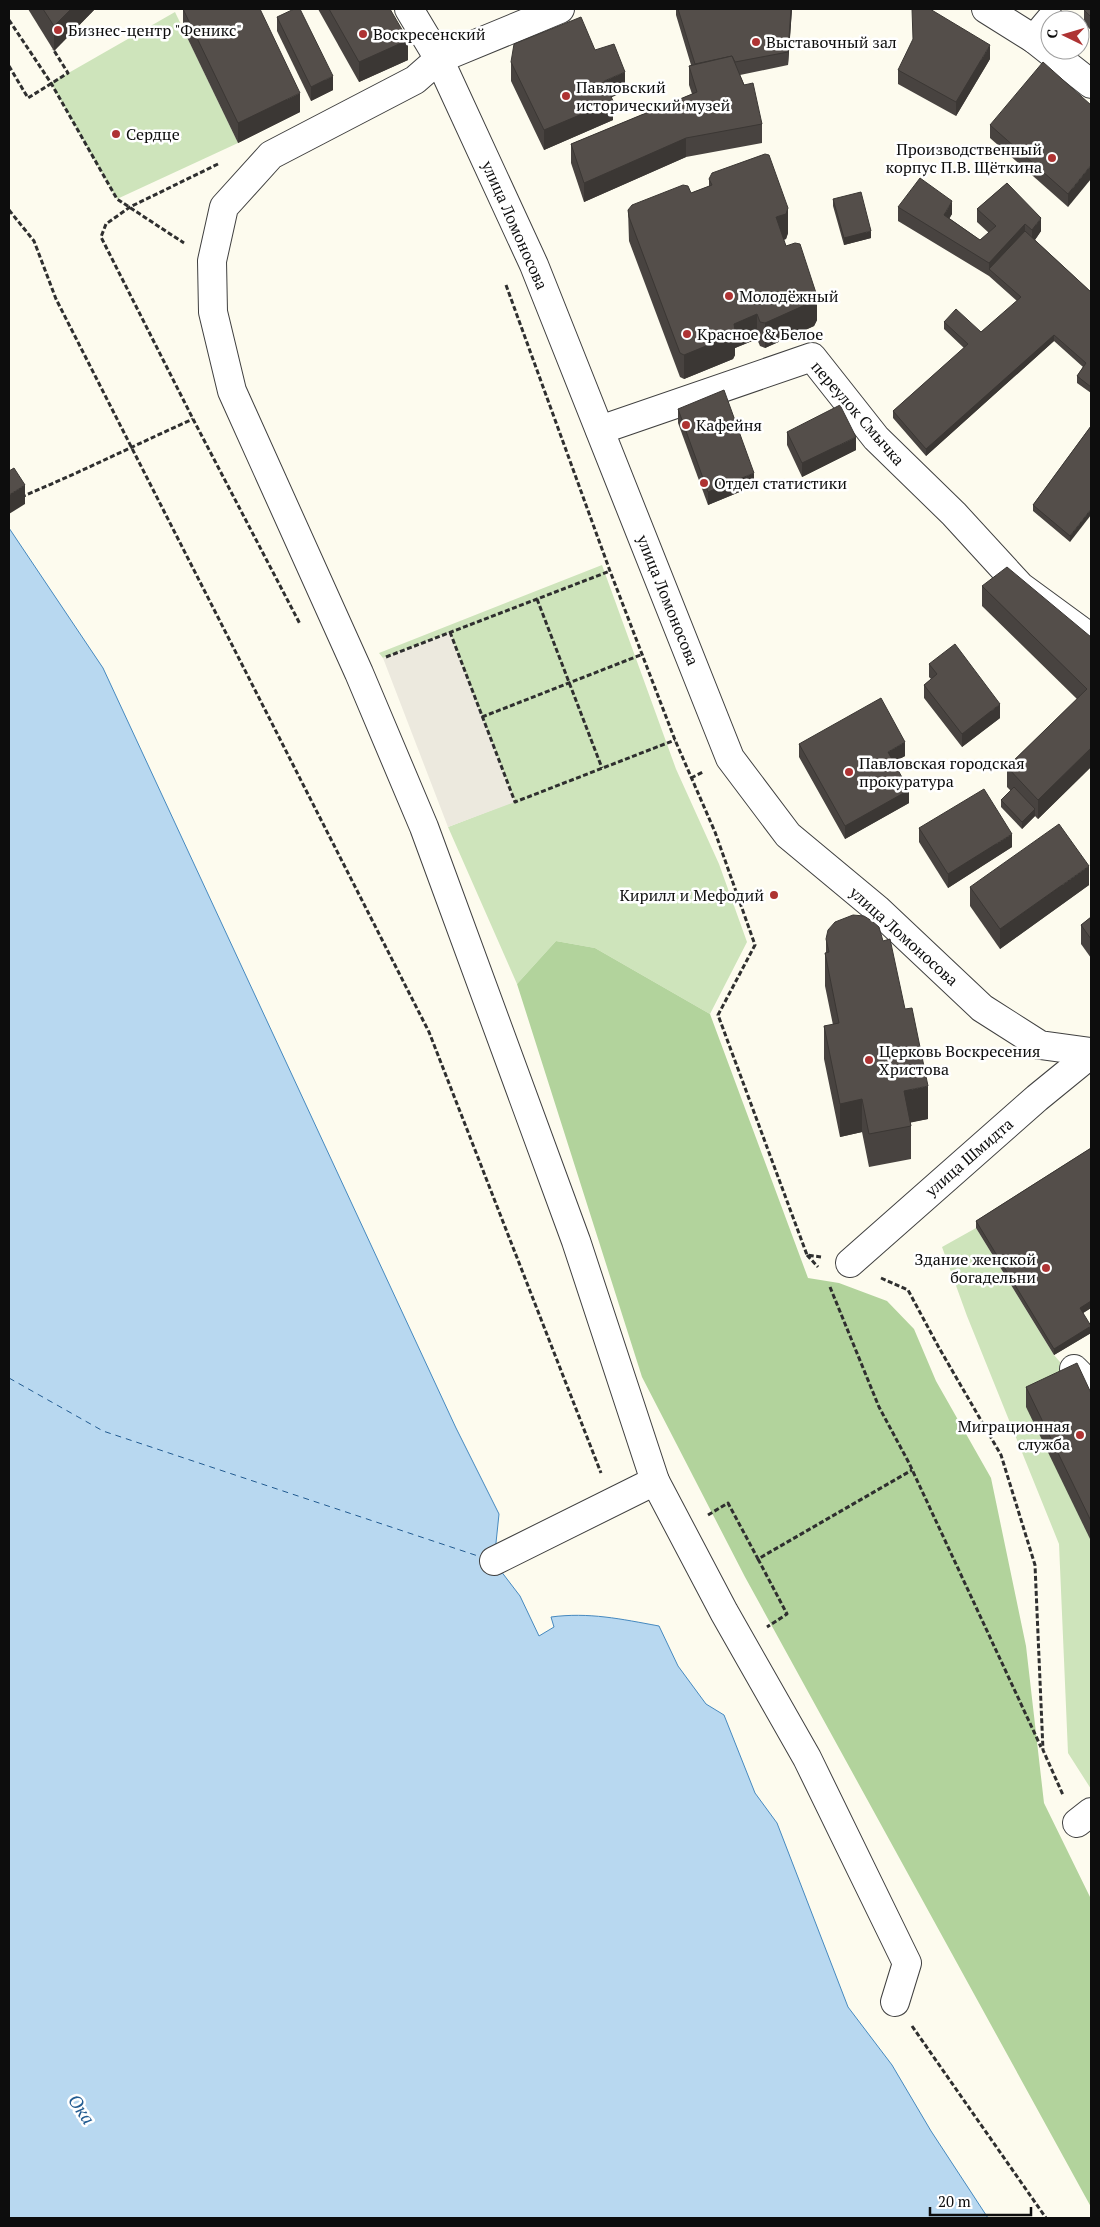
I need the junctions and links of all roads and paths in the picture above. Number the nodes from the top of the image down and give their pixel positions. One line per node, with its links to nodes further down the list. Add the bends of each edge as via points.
1 (409, 9): 7 (street, улица Ломоносова)
2 (560, 9): 7 (street)
3 (986, 9): 5 (street)
4 (9, 20): 10 (path)
5 (1040, 25)
6 (49, 43): 10 (path, via 68,73)
7 (440, 58): 14 (street, via 415,80 271,155 224,208); 17 (street, улица Ломоносова, via 534,265)
8 (1072, 60): 11 (street)
9 (9, 66): 10 (path, via 28,98)
10 (52, 83): 12 (path, via 117,199)
11 (1091, 84)
12 (130, 207): 14 (path); 16 (path, via 106,224 102,237)
13 (9, 210): 18 (path, via 34,241 56,299)
14 (212, 261): 26 (street, via 213,312 232,391)
15 (503, 278): 20 (path)
16 (193, 419): 18 (path); 22 (path)
17 (600, 430): 24 (street, переулок Смычка, via 812,357 876,438 954,514 1020,586); 31 (street, улица Ломоносова, via 730,758 788,835 877,909 982,1008 1040,1045)
18 (131, 446): 19 (path); 38 (path, via 429,1032)
19 (20, 497)
20 (610, 571): 21 (path); 25 (path)
21 (537, 599): 23 (path); 27 (path)
22 (302, 628)
23 (450, 632): 26 (path, via 383,658); 28 (path)
24 (1091, 638)
25 (643, 654): 27 (path); 29 (path)
26 (359, 673): 37 (street, via 424,827 566,1213)
27 (570, 683): 28 (path); 30 (path)
28 (482, 716): 30 (path, via 515,802)
29 (675, 740): 30 (path); 32 (path, via 714,832 755,945 718,1015)
30 (602, 768)
31 (1091, 1053): 33 (street, улица Шмидта)
32 (807, 1255): 33 (path); 34 (path)
33 (850, 1263): 43 (path, via 908,1290 1001,1455 1035,1565)
34 (819, 1269)
35 (829, 1284): 36 (path, via 879,1407)
36 (912, 1470): 40 (path); 43 (path)
37 (655, 1481): 38 (street); 45 (street, via 724,1612 807,1758 907,1963)
38 (612, 1502): 41 (street)
39 (728, 1503): 40 (path)
40 (758, 1558): 42 (path)
41 (494, 1562)
42 (787, 1614)
43 (1043, 1750): 44 (path)
44 (1084, 1817)
45 (895, 2002): 46 (path)
46 (1046, 2218)

